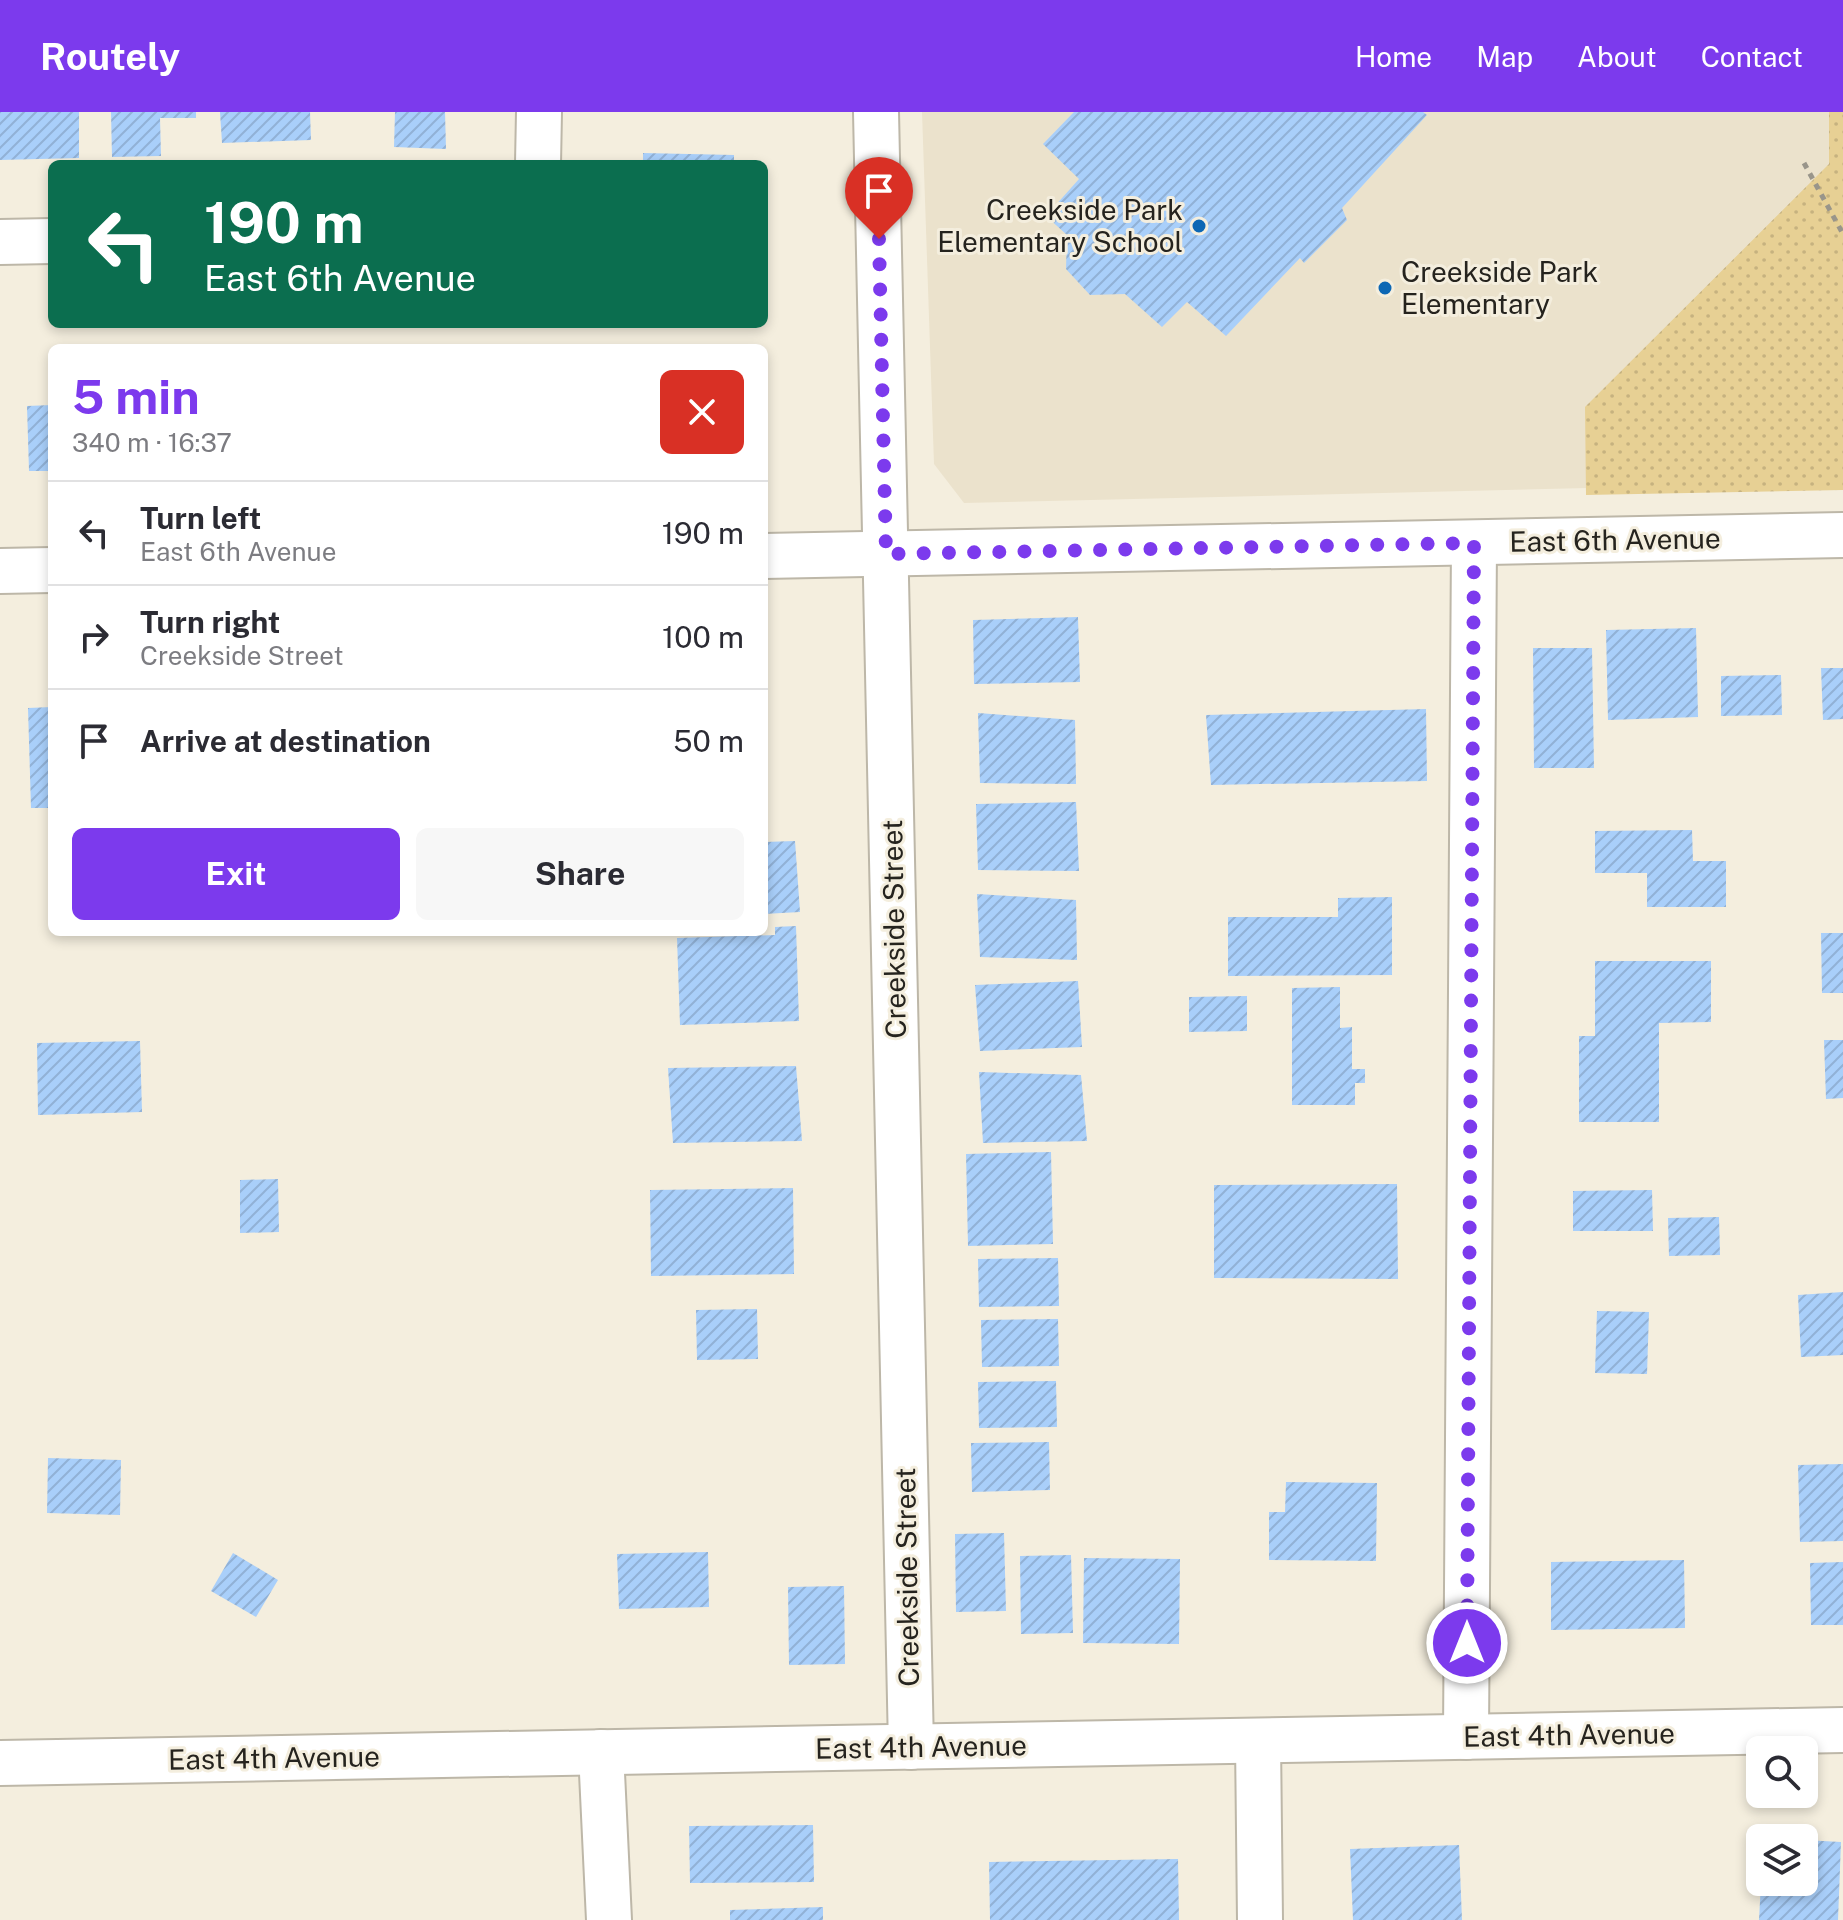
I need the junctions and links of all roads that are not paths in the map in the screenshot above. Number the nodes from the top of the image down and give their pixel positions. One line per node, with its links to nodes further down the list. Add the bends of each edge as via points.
1 (539, 112): 3 (street)
2 (876, 112): 8 (street, Creekside Street)
3 (538, 160)
4 (48, 241): 5 (street)
5 (0, 242)
6 (1843, 535): 7 (street, East 6th Avenue)
7 (1474, 543): 8 (street, East 6th Avenue); 13 (street)
8 (886, 554): 9 (street, East 6th Avenue); 15 (street, Creekside Street)
9 (768, 556)
10 (48, 570): 11 (street)
11 (0, 571)
12 (1843, 1730): 13 (street, East 4th Avenue)
13 (1466, 1737): 14 (street, East 4th Avenue)
14 (1258, 1741): 15 (street, East 4th Avenue); 19 (street)
15 (911, 1747): 16 (street, East 4th Avenue)
16 (601, 1752): 17 (street, East 4th Avenue); 18 (street)
17 (0, 1763)
18 (609, 1920)
19 (1260, 1920)

